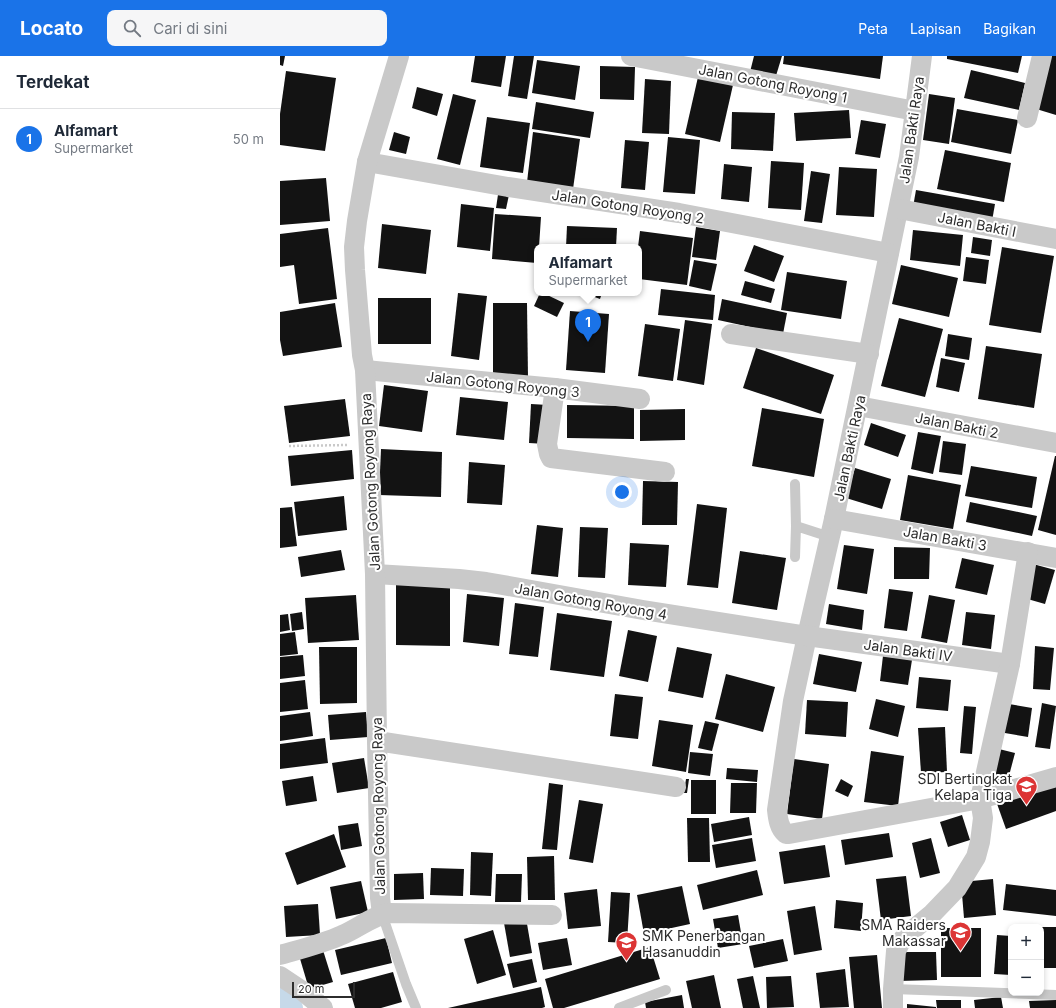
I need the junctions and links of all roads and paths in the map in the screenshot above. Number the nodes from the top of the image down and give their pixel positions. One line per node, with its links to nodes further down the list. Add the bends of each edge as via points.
1 (399, 56): 7 (street, Jalan Gotong Royong Raya)
2 (631, 56): 5 (street, Jalan Gotong Royong 1)
3 (922, 56): 5 (street, Jalan Bakti Raya)
4 (1042, 56): 6 (street)
5 (915, 111): 8 (street, Jalan Bakti Raya)
6 (1027, 118)
7 (367, 162): 10 (street, Jalan Gotong Royong 2, via 679,213); 13 (street, Jalan Gotong Royong Raya, via 354,247)
8 (899, 209): 9 (street, Jalan Bakti I); 10 (street, Jalan Bakti Raya)
9 (1056, 239)
10 (889, 253): 12 (street, Jalan Bakti Raya)
11 (731, 334): 12 (street)
12 (869, 354): 16 (street, Jalan Bakti Raya)
13 (365, 370): 14 (street, Jalan Gotong Royong 3); 18 (street, Jalan Gotong Royong Raya)
14 (555, 388): 15 (street, Jalan Gotong Royong 3); 20 (street, via 547,444 551,458)
15 (640, 399)
16 (858, 406): 17 (street, Jalan Bakti 2); 23 (street, Jalan Bakti Raya)
17 (1056, 443)
18 (369, 445): 19 (path); 27 (street, Jalan Gotong Royong Raya)
19 (289, 446)
20 (665, 472)
21 (795, 484): 22 (lane)
22 (796, 526): 23 (lane); 25 (lane)
23 (832, 528): 24 (street, Jalan Bakti 3); 28 (street, Jalan Bakti Raya)
24 (1028, 552): 26 (street, Jalan Bakti 3); 29 (street)
25 (795, 557)
26 (1056, 558)
27 (375, 574): 28 (street, Jalan Gotong Royong 4, via 486,582); 30 (street, Jalan Gotong Royong Raya)
28 (807, 636): 29 (street, Jalan Bakti IV); 33 (street, Jalan Bakti Raya, via 793,701 777,810 782,831 789,834)
29 (1010, 664): 33 (street)
30 (377, 742): 32 (street); 34 (street, Jalan Gotong Royong Raya)
31 (1056, 777): 33 (street)
32 (676, 787)
33 (980, 799): 40 (street, via 983,818 976,857 957,888 901,941 896,951)
34 (382, 914): 35 (street); 36 (street, via 326,942); 42 (lane)
35 (552, 915)
36 (280, 954)
37 (280, 976): 41 (street)
38 (666, 990): 43 (lane)
39 (1056, 995): 40 (lane)
40 (893, 999)
41 (323, 1008)
42 (416, 1008)
43 (619, 1008)

